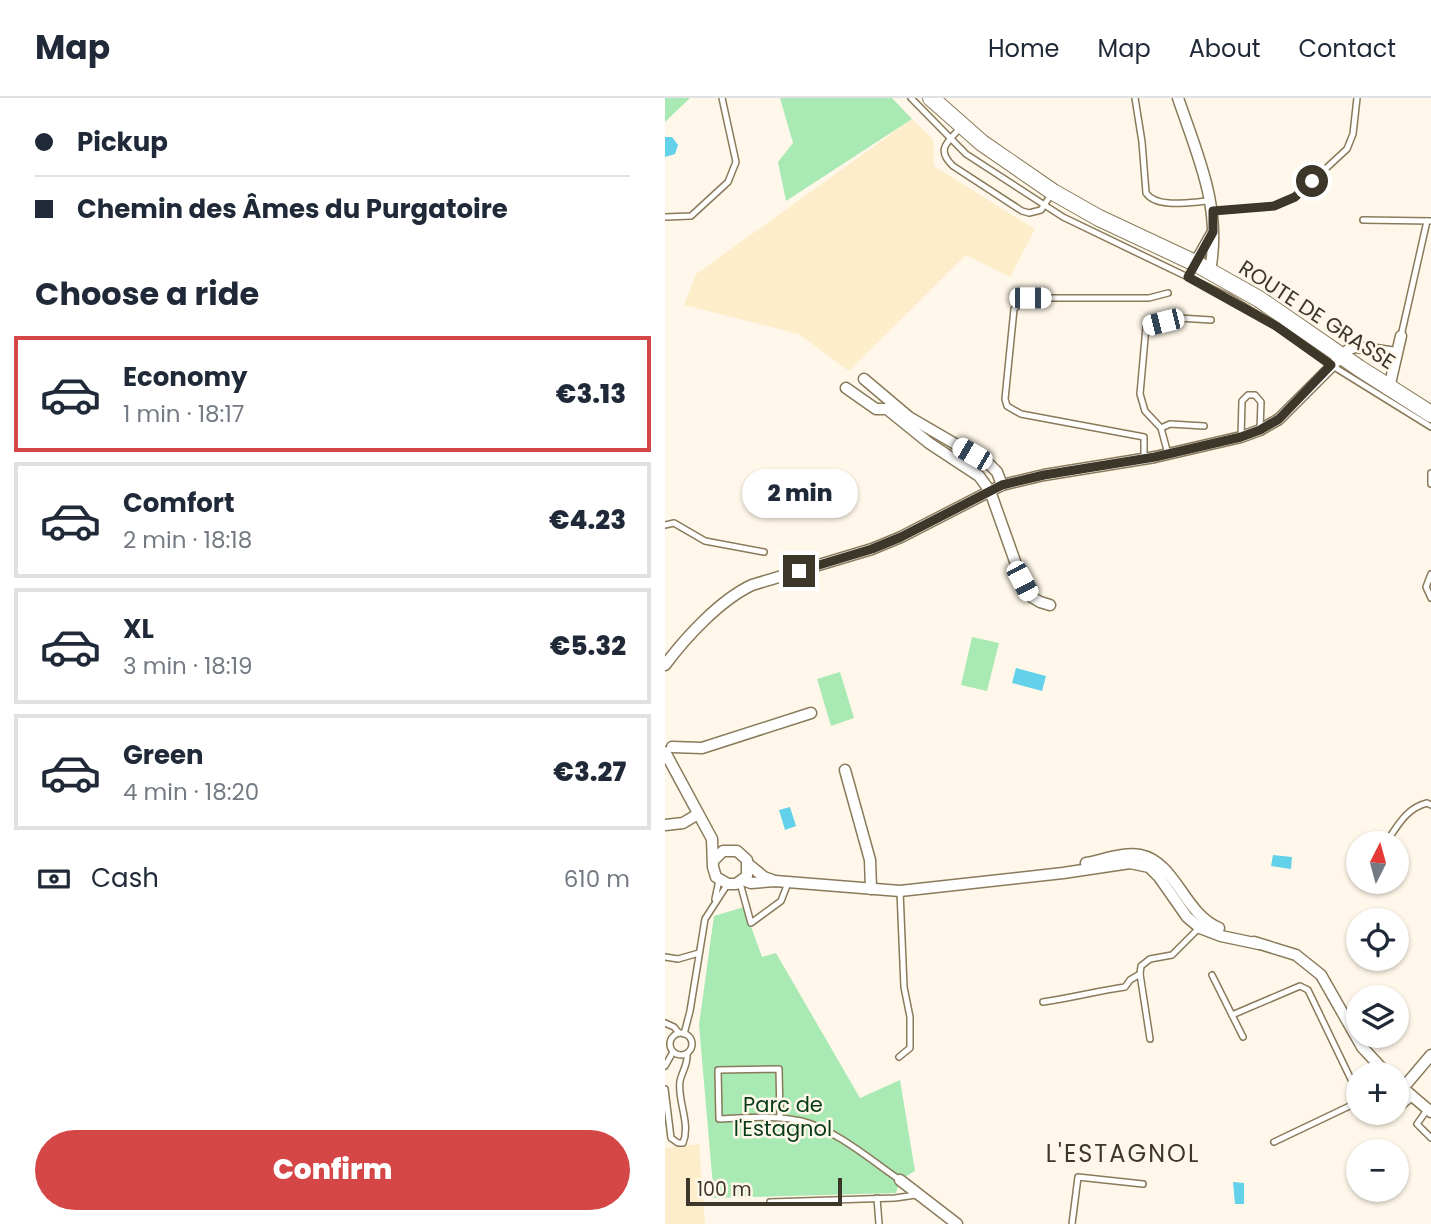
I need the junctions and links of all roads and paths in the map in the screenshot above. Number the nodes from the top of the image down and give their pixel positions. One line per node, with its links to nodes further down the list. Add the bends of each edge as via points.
1 (722, 98): 11 (lane, via 736,162 728,182 691,216)
2 (911, 98): 8 (lane)
3 (932, 98): 7 (main road, ROUTE DE GRASSE)
4 (1135, 98): 10 (lane, via 1146,193 1158,202)
5 (1178, 98): 10 (street)
6 (1357, 98): 10 (lane, via 1347,149 1295,197 1274,206)
7 (961, 127): 8 (lane); 9 (main road, ROUTE DE GRASSE)
8 (950, 139): 9 (lane, via 973,159); 9 (lane, via 945,158 1022,211 1037,212)
9 (1049, 199): 15 (main road, ROUTE DE GRASSE, via 1099,218)
10 (1212, 206): 14 (street)
11 (665, 216)
12 (1363, 220): 13 (lane)
13 (1429, 221): 18 (lane)
14 (1213, 232): 15 (street); 15 (street, via 1213,257)
15 (1198, 270): 20 (main road, ROUTE DE GRASSE, via 1287,317)
16 (1168, 293): 31 (lane, via 1149,298 1030,298 1014,309 1007,406 1021,414 1144,438)
17 (1211, 320): 27 (lane, via 1179,318 1146,327 1140,394 1145,411)
18 (1401, 336): 19 (street)
19 (1396, 353): 20 (street, via 1356,347); 23 (street)
20 (1333, 363): 23 (main road, ROUTE DE GRASSE); 26 (lane); 28 (street, via 1279,419)
21 (864, 379): 34 (street, via 909,417 988,463)
22 (846, 387): 35 (street, via 970,468)
23 (1389, 388): 24 (main road, ROUTE DE GRASSE)
24 (1431, 414)
25 (1204, 426): 27 (lane, via 1170,424)
26 (1431, 427)
27 (1161, 428): 30 (lane)
28 (1260, 430): 29 (street); 29 (lane, via 1261,401 1248,395 1242,401)
29 (1241, 437): 30 (street)
30 (1168, 454): 31 (street)
31 (1144, 459): 34 (street)
32 (1431, 472): 33 (lane)
33 (1431, 484)
34 (1002, 485): 35 (street)
35 (990, 491): 40 (street, via 1030,596); 41 (street, via 872,549 740,590)
36 (665, 526): 37 (lane, via 674,523 705,541)
37 (764, 552)
38 (1431, 573): 39 (lane, via 1426,587)
39 (1431, 598)
40 (1050, 605)
41 (679, 646): 42 (street); 43 (street)
42 (665, 656)
43 (665, 665)
44 (811, 713): 45 (street, via 702,748)
45 (667, 749): 48 (street)
46 (845, 770): 59 (street, via 870,860)
47 (1431, 805): 50 (lane, via 1418,805)
48 (698, 814): 49 (street, via 683,823); 51 (street)
49 (665, 825)
50 (1394, 831)
51 (712, 839): 52 (street); 53 (street)
52 (727, 850): 53 (street); 54 (street, via 741,853)
53 (714, 860): 57 (street, via 716,877)
54 (748, 864): 55 (street); 56 (street)
55 (742, 881): 56 (street); 57 (street); 58 (lane, via 751,923 781,901)
56 (775, 881): 58 (street)
57 (724, 882): 62 (lane, via 705,919)
58 (788, 883): 59 (street)
59 (871, 889): 60 (street)
60 (900, 891): 61 (street, via 1037,875 1081,863 1142,855 1163,868 1180,899); 75 (lane, via 911,1038 910,1048)
61 (1203, 924): 64 (lane, via 1172,955 1150,960); 76 (street, via 1296,955 1321,975 1362,1047)
62 (699, 953): 63 (lane, via 678,959); 69 (lane, via 690,1011)
63 (665, 957)
64 (1140, 974): 66 (lane, via 1125,987); 71 (lane)
65 (1212, 975): 67 (lane)
66 (1043, 1002)
67 (1232, 1015): 70 (lane); 77 (lane, via 1300,986 1308,990)
68 (665, 1023): 69 (lane)
69 (681, 1033): 72 (lane, via 670,1041); 73 (lane, via 692,1044)
70 (1243, 1037)
71 (1150, 1039)
72 (670, 1051): 73 (lane); 78 (lane)
73 (687, 1054): 80 (lane, via 680,1082 683,1143 671,1138)
74 (1431, 1055): 79 (street)
75 (899, 1057)
76 (1376, 1062)
77 (1346, 1064)
78 (665, 1066)
79 (1409, 1077)
80 (665, 1089)
81 (1409, 1094): 82 (street)
82 (1413, 1097): 83 (lane); 85 (street)
83 (1409, 1100)
84 (1346, 1108): 88 (lane)
85 (1429, 1111): 87 (lane, via 1417,1124)
86 (780, 1118): 86 (lane, via 779,1069 718,1070 719,1119); 89 (lane, via 829,1133)
87 (1431, 1138)
88 (1274, 1142)
89 (900, 1180): 91 (street)
90 (1143, 1184): 96 (lane, via 1078,1177)
91 (916, 1195): 92 (lane); 95 (street)
92 (877, 1198): 93 (lane); 94 (lane)
93 (770, 1202)
94 (879, 1224)
95 (956, 1224)
96 (1072, 1224)

